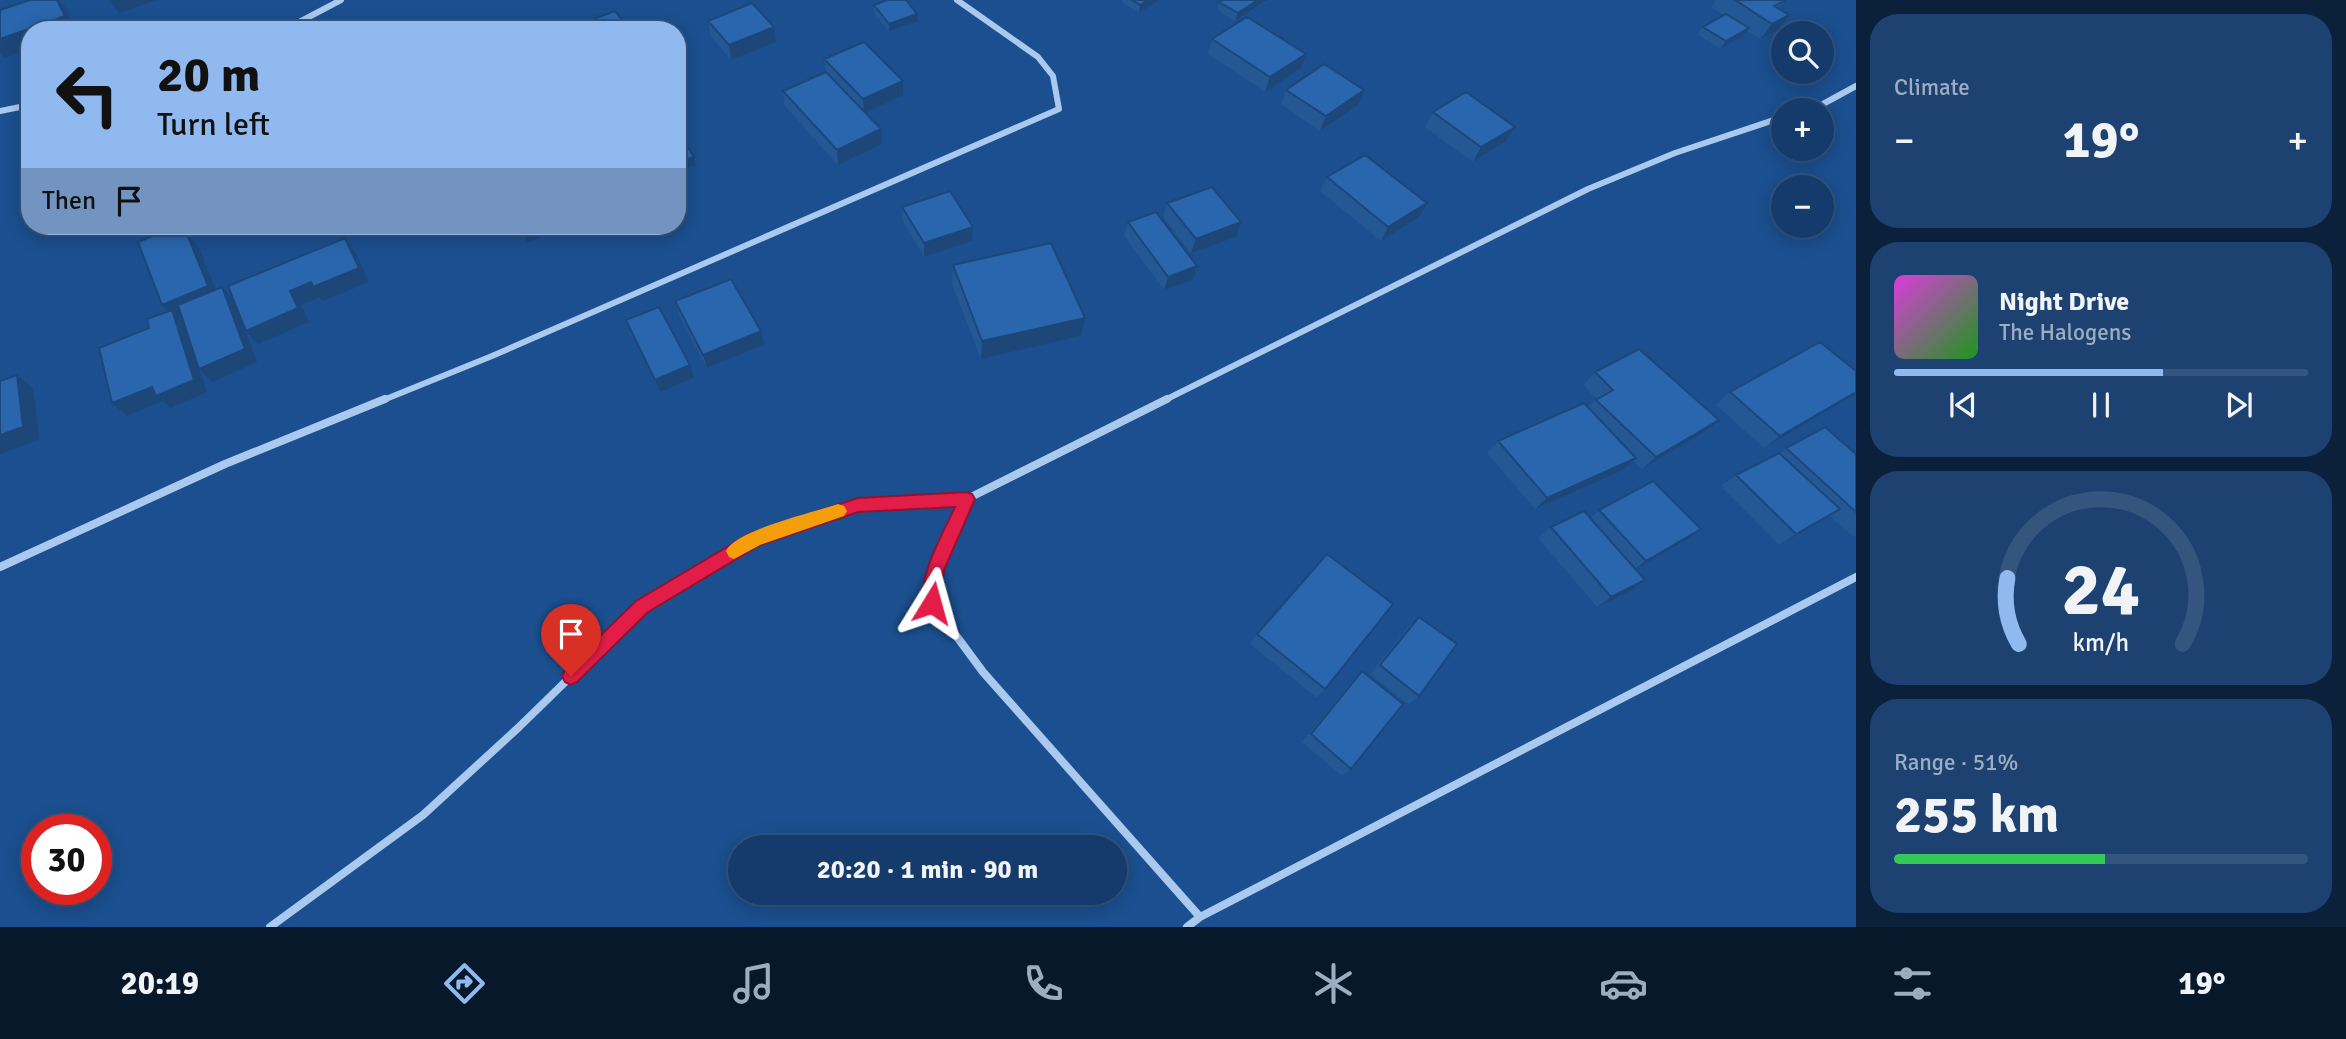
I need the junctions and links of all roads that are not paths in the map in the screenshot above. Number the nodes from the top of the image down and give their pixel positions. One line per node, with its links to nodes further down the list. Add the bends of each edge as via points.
1 (341, 0): 3 (street)
2 (957, 0): 10 (street, via 1038,57 1053,76 1059,109 505,351 225,464)
3 (301, 21)
4 (1856, 86): 5 (street)
5 (1834, 98)
6 (21, 106): 7 (street)
7 (0, 111)
8 (1771, 121): 9 (street, via 1588,189)
9 (967, 499): 12 (street, via 935,570 932,603 983,672); 13 (street, via 858,505 832,513 755,539 642,607 423,815)
10 (0, 567)
11 (1856, 577): 12 (street)
12 (1200, 917): 14 (street)
13 (270, 927)
14 (1186, 927)

